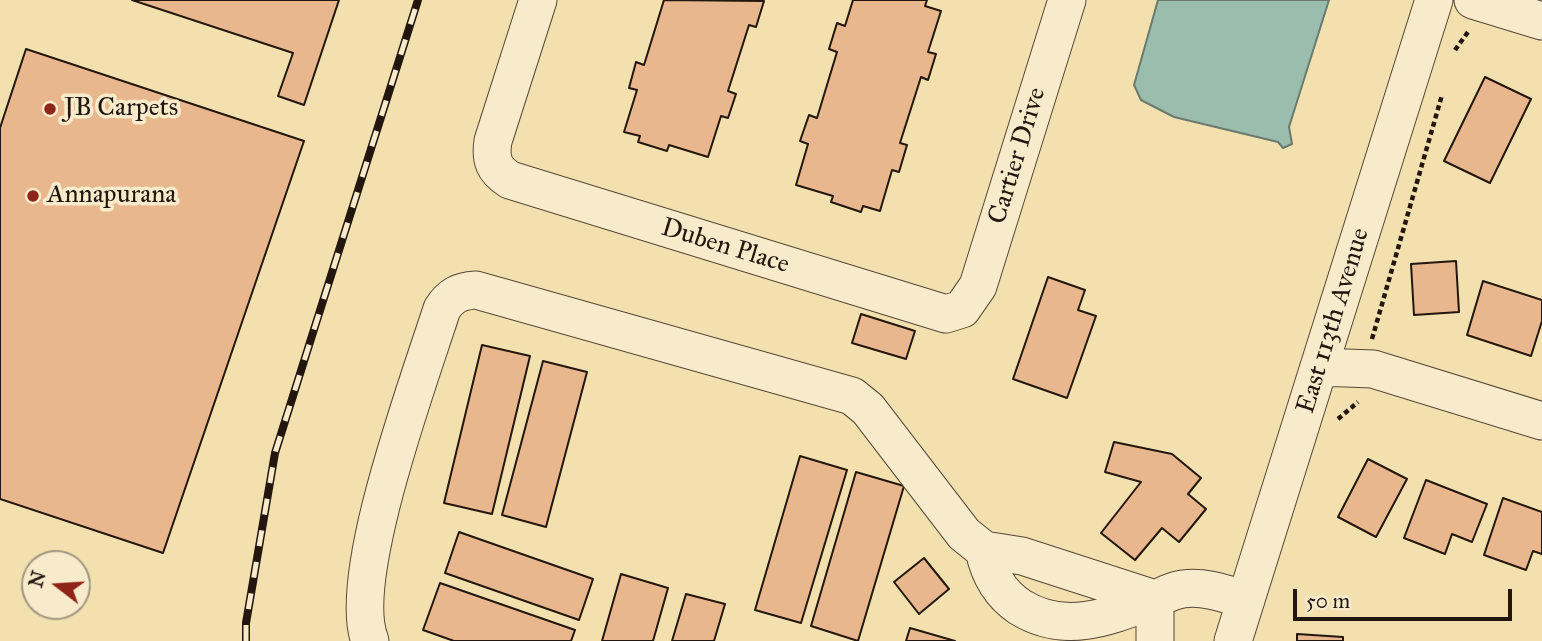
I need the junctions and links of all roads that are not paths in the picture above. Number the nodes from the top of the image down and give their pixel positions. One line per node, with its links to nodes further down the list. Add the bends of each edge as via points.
1 (538, 0): 6 (street, Duben Place, via 494,141 494,165 510,180 923,308 946,314)
2 (1067, 0): 6 (street, Cartier Drive, via 978,286)
3 (1434, 0): 7 (street, East 113th Avenue)
4 (1482, 3): 5 (street)
5 (1542, 21)
6 (962, 309)
7 (1319, 367): 8 (street, via 1373,369); 11 (street, East 113th Avenue)
8 (1542, 421)
9 (984, 550): 10 (street, via 1022,556); 10 (street, via 1001,591 1024,609 1051,620 1092,620); 12 (street, via 957,526 868,409 852,396 466,290 456,293 442,309 387,481 364,607)
10 (1155, 599): 11 (street, via 1183,589 1199,589); 13 (street)
11 (1246, 600): 14 (street, East 113th Avenue)
12 (370, 641)
13 (1155, 641)
14 (1233, 641)

